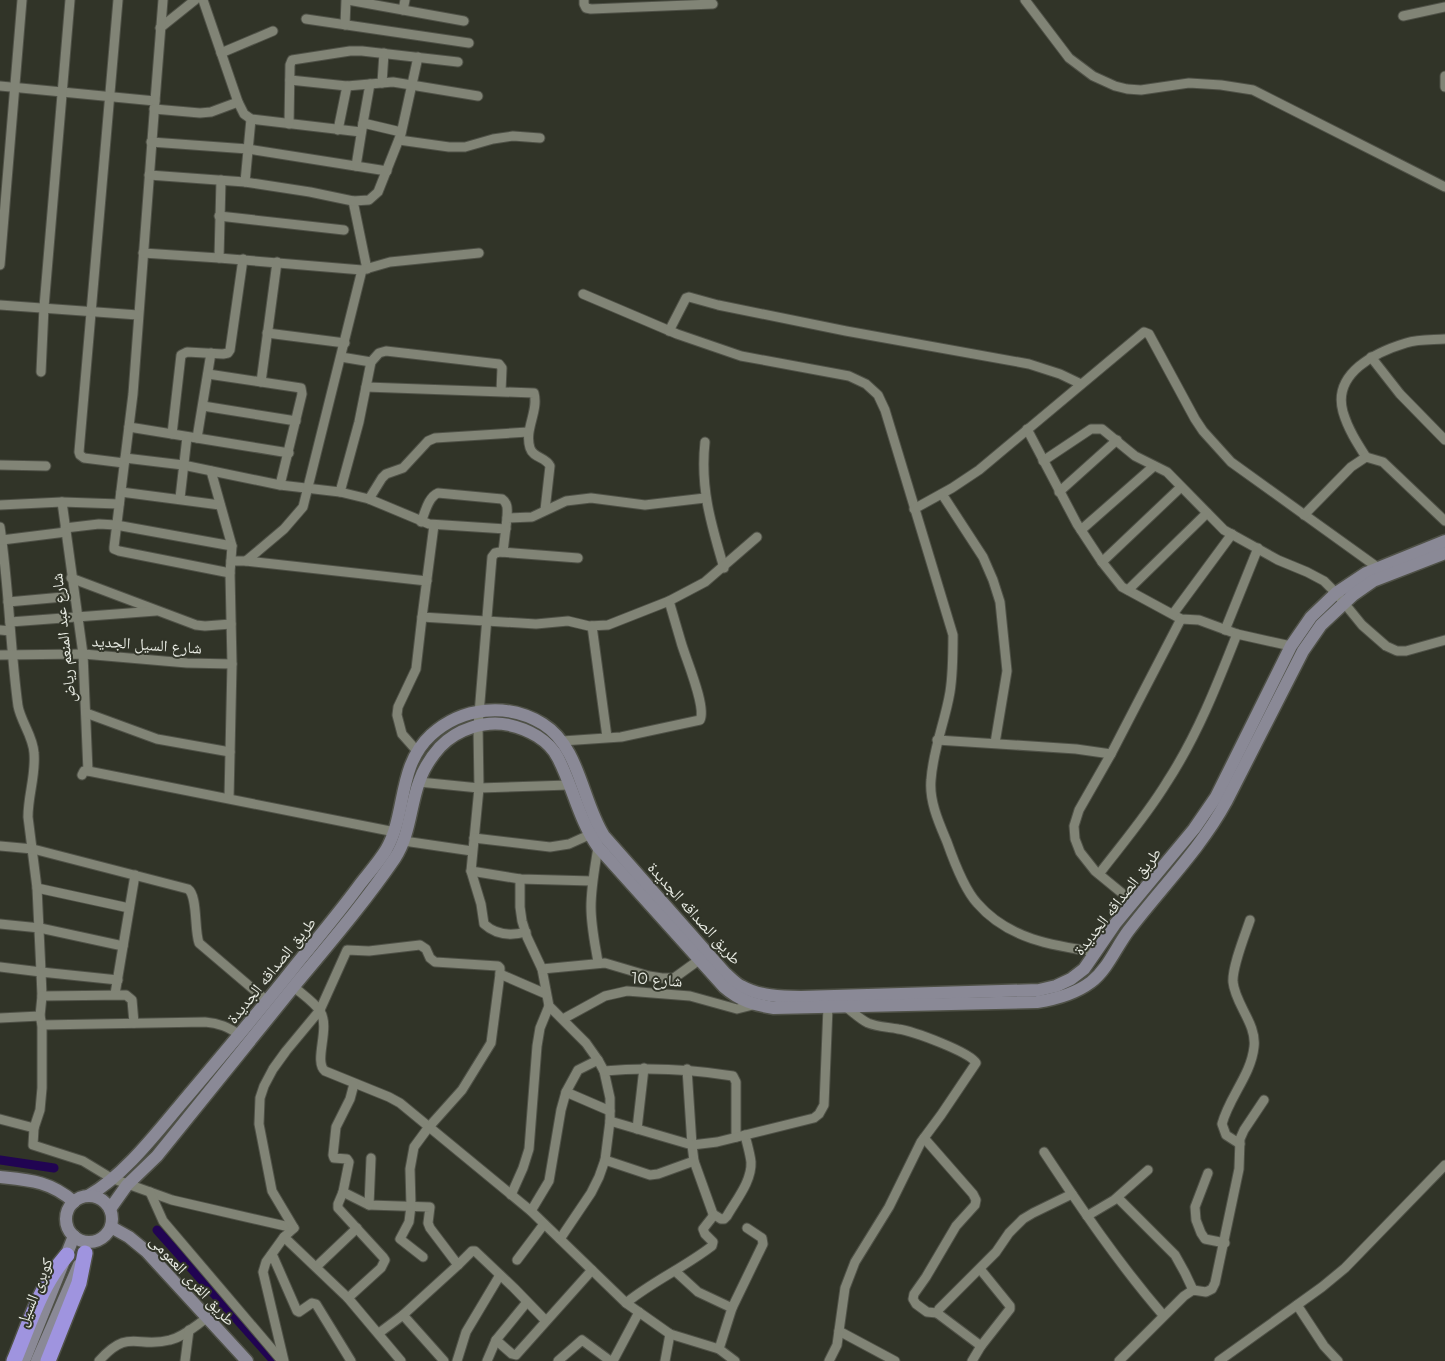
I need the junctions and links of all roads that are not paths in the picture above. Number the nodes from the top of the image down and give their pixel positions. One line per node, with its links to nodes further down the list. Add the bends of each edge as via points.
1 (22, 0): 32 (street)
2 (70, 0): 34 (street)
3 (118, 0): 35 (street)
4 (163, 0): 18 (street)
5 (195, 0): 18 (street)
6 (203, 0): 21 (street)
7 (347, 0): 13 (street); 17 (street)
8 (405, 0): 13 (street)
9 (584, 0): 11 (street, via 586,8 591,9)
10 (1025, 0): 52 (street, via 1069,58 1115,86 1141,90 1190,83 1253,90)
11 (712, 4)
12 (1445, 7): 14 (street)
13 (403, 10): 16 (street)
14 (1403, 16)
15 (306, 19): 17 (street)
16 (464, 21)
17 (345, 25): 20 (street)
18 (160, 28): 38 (street)
19 (273, 31): 21 (street)
20 (469, 43)
21 (221, 53): 37 (street)
22 (384, 53): 23 (street); 26 (street, via 350,51 296,59 290,62); 27 (street)
23 (418, 57): 24 (street); 31 (street)
24 (458, 62)
25 (1445, 76): 33 (street)
26 (290, 80): 30 (street); 40 (street)
27 (382, 83): 28 (street); 31 (street)
28 (370, 84): 30 (street); 41 (street)
29 (0, 86): 32 (street)
30 (347, 86): 42 (street)
31 (412, 86): 36 (street); 43 (street)
32 (14, 87): 34 (street); 61 (street)
33 (1445, 87)
34 (62, 92): 35 (street); 65 (street)
35 (110, 95): 38 (street); 66 (street)
36 (478, 96)
37 (238, 102): 38 (street, via 200,113); 39 (street, via 244,114)
38 (154, 105): 45 (street)
39 (251, 118): 40 (street); 46 (street)
40 (289, 124): 42 (street)
41 (362, 128): 42 (street); 43 (street); 47 (street)
42 (338, 130)
43 (400, 136): 44 (street, via 428,145 457,147 513,136); 48 (street)
44 (540, 138)
45 (151, 142): 46 (street); 49 (street)
46 (248, 149): 47 (street); 51 (street)
47 (356, 166): 48 (street)
48 (387, 171): 53 (street, via 374,197)
49 (149, 175): 50 (street); 56 (street)
50 (221, 180): 51 (street); 54 (street)
51 (245, 182): 53 (street)
52 (1445, 187)
53 (353, 201): 62 (street)
54 (219, 216): 55 (street); 58 (street)
55 (344, 230)
56 (143, 253): 58 (street); 67 (street)
57 (479, 253): 62 (street, via 390,262)
58 (219, 258): 59 (street)
59 (243, 259): 60 (street); 72 (street, via 230,350 226,354)
60 (277, 262): 62 (street); 69 (street)
61 (0, 265)
62 (365, 269): 71 (street)
63 (584, 294): 68 (street)
64 (0, 305): 65 (street)
65 (44, 307): 66 (street); 76 (street)
66 (92, 310): 67 (street); 95 (street, via 80,455 84,458)
67 (138, 315): 84 (street)
68 (669, 331): 79 (street, via 689,297 846,331 1029,364); 116 (street, via 741,356 849,376 866,384 878,395 885,410)
69 (267, 333): 71 (street); 78 (street)
70 (1444, 340): 74 (street, via 1405,343)
71 (345, 343): 73 (street)
72 (211, 354): 77 (street); 87 (street, via 187,352 182,355)
73 (341, 357): 75 (street); 104 (street)
74 (1371, 357): 91 (street, via 1400,394); 94 (street, via 1347,378 1342,400 1352,436)
75 (371, 362): 80 (street); 81 (street, via 379,353 386,351 499,364 502,368)
76 (40, 372)
77 (208, 374): 78 (street); 82 (street)
78 (261, 382): 83 (street, via 301,388)
79 (1081, 384): 85 (street); 119 (street, via 1142,332 1147,332 1203,431 1231,462)
80 (366, 387): 81 (street); 106 (street)
81 (501, 391): 86 (street, via 534,393 536,400)
82 (203, 406): 83 (street); 89 (street)
83 (296, 421): 93 (street)
84 (129, 427): 87 (street); 95 (street)
85 (1027, 429): 96 (street); 108 (street, via 979,470)
86 (528, 432): 111 (street, via 435,438 428,441 403,468 386,474); 117 (street, via 532,452 550,466)
87 (172, 434): 88 (street)
88 (187, 436): 89 (street); 98 (street)
89 (197, 438): 93 (street)
90 (1117, 440): 96 (street, via 1102,429 1091,429); 100 (street); 107 (street)
91 (1445, 440)
92 (705, 442): 110 (street)
93 (289, 453): 102 (street)
94 (1366, 457): 119 (street, via 1351,467); 121 (street, via 1383,462)
95 (125, 460): 98 (street); 105 (street)
96 (1043, 461): 107 (street)
97 (0, 465): 99 (street)
98 (182, 465): 101 (street); 109 (street)
99 (46, 466)
100 (1154, 466): 103 (street, via 1167,472); 128 (street)
101 (210, 471): 102 (street); 114 (street)
102 (280, 485): 104 (street)
103 (1181, 487): 118 (street); 140 (street)
104 (309, 489): 106 (street); 139 (street, via 303,507 294,519)
105 (121, 492): 109 (street); 113 (street)
106 (340, 492): 111 (street)
107 (1059, 492): 128 (street)
108 (942, 494): 116 (street); 175 (street, via 983,557 1000,602 1008,671)
109 (180, 498): 114 (street)
110 (705, 498): 117 (street, via 645,504 591,498 566,501); 142 (street)
111 (369, 499): 122 (street)
112 (62, 502): 113 (street); 115 (street); 127 (street, شارع عبد المنعم رياض)
113 (119, 504): 123 (street)
114 (220, 505): 133 (street)
115 (0, 506)
116 (914, 509): 173 (street, via 952,635 954,662 950,693)
117 (544, 510): 120 (street, via 532,517)
118 (1207, 513): 129 (street); 146 (street)
119 (1304, 515): 141 (street)
120 (507, 518): 122 (street, via 507,505 502,499 438,493 430,499); 126 (street)
121 (1445, 521)
122 (421, 522): 124 (street)
123 (116, 525): 127 (street, via 99,524); 133 (street); 143 (street, via 114,547 117,550)
124 (434, 525): 126 (street); 145 (street)
125 (0, 527): 131 (street)
126 (506, 529): 135 (street)
127 (65, 530): 131 (street); 144 (street, شارع عبد المنعم رياض)
128 (1081, 530): 140 (street)
129 (1232, 534): 134 (street); 152 (street)
130 (758, 537): 142 (street)
131 (2, 540): 150 (street)
132 (1445, 541): 141 (street, طريق الصداقه الجديدة)
133 (232, 546): 138 (street)
134 (1258, 548): 148 (street, via 1324,581); 161 (street)
135 (503, 552): 137 (street); 156 (street, via 492,557)
136 (1445, 552): 148 (street, طريق الصداقه الجديدة)
137 (578, 558)
138 (230, 561): 139 (street); 143 (street)
139 (246, 561): 145 (street)
140 (1102, 562): 146 (street)
141 (1377, 567): 148 (street, طريق الصداقه الجديدة, via 1356,579)
142 (724, 568): 149 (street)
143 (230, 573): 157 (street)
144 (72, 578): 147 (street, شارع عبد المنعم رياض); 151 (street)
145 (427, 581): 153 (street)
146 (1128, 590): 152 (street)
147 (74, 596): 150 (street); 154 (street, شارع عبد المنعم رياض)
148 (1340, 598): 163 (street, via 1376,639 1392,648 1406,651); 164 (street, طريق الصداقه الجديدة, via 1321,625)
149 (669, 601): 159 (street, via 608,625); 172 (street, via 694,679 702,716 696,722)
150 (8, 602): 158 (street)
151 (158, 611): 154 (street); 157 (street, via 200,626)
152 (1173, 614): 155 (street)
153 (422, 616): 156 (street); 176 (street, via 416,669 397,715 402,734)
154 (77, 617): 158 (street); 166 (street, شارع عبد المنعم رياض)
155 (1181, 619): 161 (street, via 1199,620); 179 (street)
156 (486, 622): 159 (street, via 536,624 568,621); 169 (street)
157 (231, 624): 168 (street)
158 (10, 626): 160 (street); 167 (street)
159 (592, 626): 172 (street)
160 (0, 630)
161 (1225, 630): 162 (street)
162 (1237, 634): 164 (street); 194 (street, via 1214,692 1168,781)
163 (1445, 640)
164 (1297, 648): 201 (street, طريق الصداقه الجديدة, via 1220,813)
165 (0, 654): 167 (street, شارع السيل الجديد)
166 (82, 654): 167 (street, شارع السيل الجديد); 168 (street, شارع السيل الجديد); 170 (street, شارع عبد المنعم رياض)
167 (12, 655): 191 (street, via 19,709 34,751 35,777 28,805)
168 (232, 664): 177 (street)
169 (479, 711): 171 (street); 174 (street, طريق الصداقه الجديدة, via 513,712 530,717 545,725); 176 (street, طريق الصداقه الجديدة, via 444,724)
170 (86, 713): 177 (street, via 157,739); 184 (street, شارع عبد المنعم رياض, via 85,773)
171 (478, 726): 178 (street, طريق الصداقه الجديدة, via 508,725 522,729); 181 (street, طريق الصداقه الجديدة, via 453,736 442,745); 183 (street)
172 (607, 737): 174 (street)
173 (937, 740): 175 (street); 209 (street, via 930,782 936,816 955,864 976,902 1018,934 1041,943)
174 (562, 741): 178 (street, طريق الصداقه الجديدة)
175 (995, 743): 179 (street)
176 (417, 751): 180 (street, طريق الصداقه الجديدة)
177 (230, 752): 184 (street)
178 (563, 754): 182 (street, طريق الصداقه الجديدة); 223 (street, طريق الصداقه الجديدة, via 604,836 725,973 741,986 758,992)
179 (1111, 754): 194 (street, via 1079,810 1074,826 1080,852)
180 (406, 778): 181 (street); 185 (street, طريق الصداقه الجديدة)
181 (419, 782): 183 (street); 188 (street, طريق الصداقه الجديدة)
182 (569, 785): 183 (street); 186 (street, طريق الصداقه الجديدة)
183 (479, 788): 187 (street)
184 (229, 798): 185 (street)
185 (395, 832): 199 (street, طريق الصداقه الجديدة)
186 (589, 835): 187 (street, via 569,844 550,847); 190 (street, طريق الصداقه الجديدة)
187 (474, 838): 192 (street)
188 (404, 842): 192 (street); 199 (street, طريق الصداقه الجديدة, via 396,857)
189 (0, 846): 191 (street)
190 (598, 847): 197 (street); 211 (street, طريق الصداقه الجديدة)
191 (33, 848): 195 (street); 198 (street)
192 (472, 851): 193 (street)
193 (472, 871): 196 (street); 205 (street, via 484,924 506,935)
194 (1099, 874): 201 (street)
195 (135, 875): 200 (street); 222 (street, via 192,892 196,934 200,942)
196 (520, 879): 197 (street); 205 (street, via 520,907)
197 (592, 881): 212 (street, via 592,922)
198 (37, 888): 200 (street); 204 (street)
199 (351, 906): 206 (street, طريق الصداقه الجديدة); 218 (street, طريق الصداقه الجديدة)
200 (129, 908): 207 (street)
201 (1139, 908): 209 (street, طريق الصداقه الجديدة, via 1115,924); 210 (street, طريق الصداقه الجديدة)
202 (1250, 920): 249 (street, via 1233,982 1255,1044 1252,1059 1222,1124 1226,1135)
203 (0, 924): 204 (street)
204 (40, 928): 207 (street); 215 (street)
205 (526, 932): 214 (street)
206 (330, 942): 208 (street); 218 (street, طريق الصداقه الجديدة)
207 (123, 946): 217 (street)
208 (347, 950): 216 (street, via 369,951 420,945 435,962 498,966); 227 (street)
209 (1097, 952): 210 (street); 223 (street, طريق الصداقه الجديدة, via 1071,979 1039,990)
210 (1113, 954): 226 (street, طريق الصداقه الجديدة, via 1102,973 1091,982 1052,1000)
211 (699, 960): 212 (street, via 674,978 649,976); 224 (street, طريق الصداقه الجديدة, via 731,993)
212 (598, 962): 214 (street)
213 (0, 967): 215 (street)
214 (542, 968): 220 (street)
215 (41, 972): 217 (street); 221 (street)
216 (500, 974): 220 (street); 245 (street, via 491,1043 462,1090)
217 (118, 980): 219 (street)
218 (290, 983): 222 (street, طريق الصداقه الجديدة); 227 (street); 260 (street, طريق الصداقه الجديدة, via 157,1156)
219 (115, 994): 221 (street); 231 (street, via 131,997)
220 (546, 994): 225 (street)
221 (42, 996): 228 (street)
222 (268, 1001): 233 (street, طريق الصداقه الجديدة)
223 (828, 1002): 224 (street, طريق الصداقه الجديدة, via 774,1008); 226 (street, طريق الصداقه الجديدة); 247 (street, via 822,1110 814,1118)
224 (753, 1005): 230 (street, شارع 10, via 737,1009 690,996 627,991 606,996)
225 (549, 1006): 230 (street); 264 (street, via 537,1046 527,1159)
226 (846, 1006): 248 (street, via 868,1023 927,1037 975,1062)
227 (320, 1010): 238 (street, via 325,1026 320,1061 322,1069); 276 (street, via 273,1069 264,1086 258,1110 272,1191)
228 (40, 1016): 229 (street); 232 (street)
229 (0, 1018)
230 (564, 1019): 234 (street)
231 (134, 1023): 232 (street); 233 (street, via 216,1022)
232 (42, 1025): 244 (street, via 42,1088)
233 (240, 1035): 259 (street, طريق الصداقه الجديدة, via 143,1149)
234 (598, 1060): 237 (street); 239 (street, via 578,1070)
235 (644, 1068): 236 (street); 237 (street); 246 (street)
236 (687, 1069): 247 (street, via 735,1078); 250 (street)
237 (604, 1071): 241 (street)
238 (354, 1084): 245 (street, via 400,1103); 262 (street, via 336,1127 332,1154 336,1159 349,1162)
239 (566, 1092): 241 (street); 271 (street, via 549,1181)
240 (1264, 1100): 249 (street, via 1244,1130)
241 (610, 1111): 243 (street)
242 (0, 1119): 244 (street)
243 (610, 1122): 246 (street); 253 (street)
244 (34, 1128): 259 (street, via 33,1145 83,1161)
245 (428, 1128): 264 (street); 269 (street, via 411,1158)
246 (637, 1129): 250 (street)
247 (740, 1136): 250 (street); 272 (street, via 751,1165 745,1185 724,1219)
248 (924, 1138): 301 (street, via 976,1200 914,1294 916,1304 927,1312); 307 (street, via 889,1207 855,1262 845,1288)
249 (1240, 1144): 282 (street, via 1239,1169)
250 (692, 1145): 254 (street)
251 (1044, 1152): 263 (street)
252 (371, 1158): 268 (street)
253 (605, 1160): 254 (street, via 650,1174); 281 (street, via 592,1193)
254 (694, 1161): 272 (street)
255 (1445, 1165): 298 (street, via 1355,1259)
256 (1148, 1170): 266 (street)
257 (1208, 1173): 282 (street, via 1194,1207 1196,1220 1205,1239)
258 (0, 1177): 267 (street, via 42,1183 59,1190)
259 (111, 1178): 260 (street); 265 (street, طريق الصداقه الجديدة)
260 (127, 1185): 261 (street); 270 (street, طريق الصداقه الجديدة)
261 (150, 1192): 276 (street, via 189,1205); 320 (street, via 162,1221)
262 (343, 1192): 268 (street); 277 (street, via 338,1208)
263 (1072, 1194): 273 (street); 290 (street, via 1023,1219)
264 (511, 1195): 271 (street)
265 (88, 1196): 267 (street); 270 (street, via 101,1199)
266 (1118, 1198): 273 (street); 294 (street, via 1175,1255)
267 (74, 1202): 279 (street, via 66,1222)
268 (369, 1205): 269 (street)
269 (411, 1206): 286 (street, via 409,1222 400,1239); 288 (street, via 430,1208 430,1228)
270 (110, 1208): 275 (street)
271 (531, 1211): 274 (street)
272 (714, 1215): 292 (street, via 704,1229 713,1242 712,1246)
273 (1087, 1216): 303 (street)
274 (544, 1224): 281 (street); 287 (street)
275 (111, 1227): 283 (street); 304 (street, طريق القرى العمومى, via 146,1251)
276 (294, 1228): 280 (street)
277 (357, 1228): 289 (street); 295 (street, via 385,1260 381,1268)
278 (747, 1228): 299 (street, via 762,1238 763,1244)
279 (74, 1236): 283 (street); 285 (street, كوبرى السيل)
280 (284, 1236): 284 (street); 289 (street)
281 (560, 1239): 291 (street)
282 (1224, 1243): 294 (street, via 1216,1283 1206,1292)
283 (88, 1247): 315 (street, كوبرى السيل); 316 (highway, via 79,1283)
284 (272, 1254): 320 (street, via 264,1266 263,1278); 321 (street, via 297,1311 316,1304)
285 (67, 1255): 313 (highway, via 45,1287); 314 (street, كوبرى السيل)
286 (422, 1257)
287 (517, 1260)
288 (458, 1265): 293 (street, via 475,1251); 302 (street)
289 (316, 1267): 295 (street)
290 (980, 1269): 301 (street); 311 (street, via 1010,1306)
291 (592, 1270): 297 (street); 305 (street)
292 (674, 1272): 297 (street); 299 (street, via 698,1292)
293 (500, 1275): 296 (street); 324 (street, via 466,1332)
294 (1192, 1290): 303 (street)
295 (348, 1298): 308 (street)
296 (527, 1302): 305 (street); 310 (street)
297 (626, 1303): 300 (street)
298 (1297, 1305): 333 (street); 334 (street)
299 (732, 1308): 312 (street)
300 (639, 1312): 309 (street); 326 (street, via 613,1361 582,1340)
301 (937, 1313): 311 (street)
302 (403, 1314): 308 (street); 323 (street)
303 (1163, 1315): 332 (street)
304 (207, 1318): 306 (street); 319 (street, طريق القرى العمومى)
305 (545, 1320): 310 (street, via 516,1355)
306 (189, 1330): 317 (street, via 163,1342 124,1342 108,1350); 318 (street)
307 (839, 1330): 329 (street, via 837,1345); 330 (street)
308 (379, 1333): 322 (street)
309 (670, 1334): 312 (street); 327 (street)
310 (496, 1340): 325 (street)
311 (981, 1346): 331 (street)
312 (719, 1349): 328 (street)
313 (14, 1361)
314 (24, 1361)
315 (37, 1361)
316 (48, 1361)
317 (99, 1361)
318 (185, 1361)
319 (247, 1361)
320 (283, 1361)
321 (351, 1361)
322 (401, 1361)
323 (443, 1361)
324 (457, 1361)
325 (487, 1361)
326 (558, 1361)
327 (665, 1361)
328 (735, 1361)
329 (829, 1361)
330 (895, 1361)
331 (972, 1361)
332 (1119, 1361)
333 (1219, 1361)
334 (1338, 1361)

